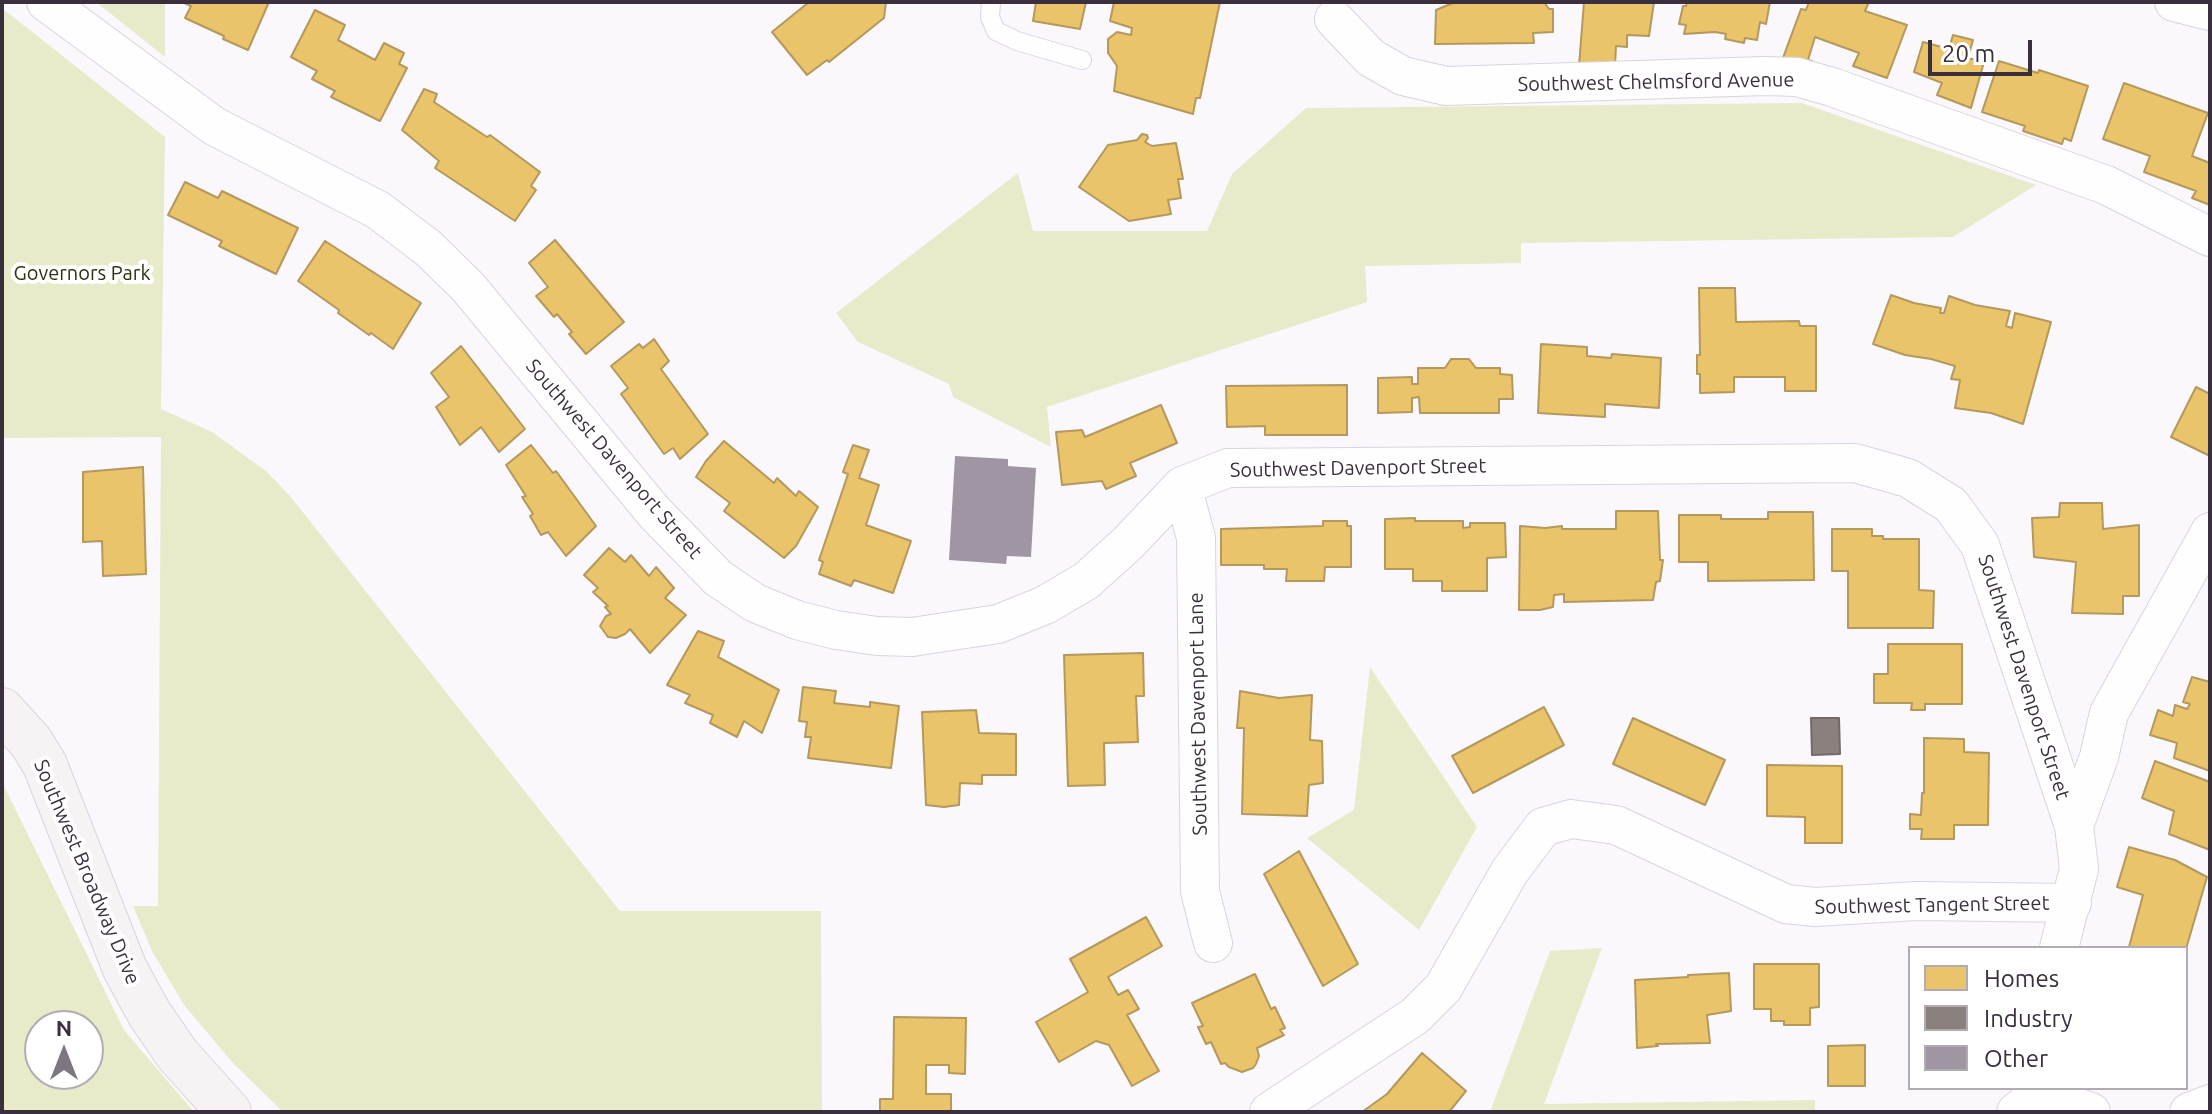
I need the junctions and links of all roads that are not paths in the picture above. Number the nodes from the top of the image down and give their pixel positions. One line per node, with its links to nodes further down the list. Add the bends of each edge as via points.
1 (46, 2): 8 (street, Southwest Davenport Street, via 214,126 378,210 428,248 468,287 654,512 718,578 755,603 797,620 877,636 912,637 998,624 1086,581)
2 (991, 2): 6 (lane, via 996,31)
3 (2174, 2): 4 (street)
4 (2210, 11)
5 (1334, 19): 7 (street, Southwest Chelmsford Avenue, via 1371,58 1403,76 1446,86 1797,77 2106,185)
6 (1082, 60)
7 (2210, 237)
8 (1182, 486): 11 (street, Southwest Davenport Street, via 1228,468 1855,463 1908,478 1951,505 1980,545); 13 (street, Southwest Davenport Lane, via 1196,538 1200,891)
9 (2210, 532): 11 (street, via 2109,713)
10 (2, 710): 18 (street, Southwest Broadway Drive, via 45,765 111,938 149,1013)
11 (2074, 826): 12 (street, Southwest Davenport Street, via 2079,869)
12 (2072, 903): 14 (street, Southwest Davenport Street); 19 (street, Southwest Tangent Street, via 1786,904 1616,825 1571,819 1543,827 1510,871 1443,988 1415,1016)
13 (1213, 943)
14 (2060, 946)
15 (2044, 1090): 20 (street)
16 (2056, 1090): 21 (street)
17 (2210, 1104): 22 (street)
18 (229, 1112)
19 (1269, 1112)
20 (2016, 1112)
21 (2091, 1112)
22 (2189, 1112)

